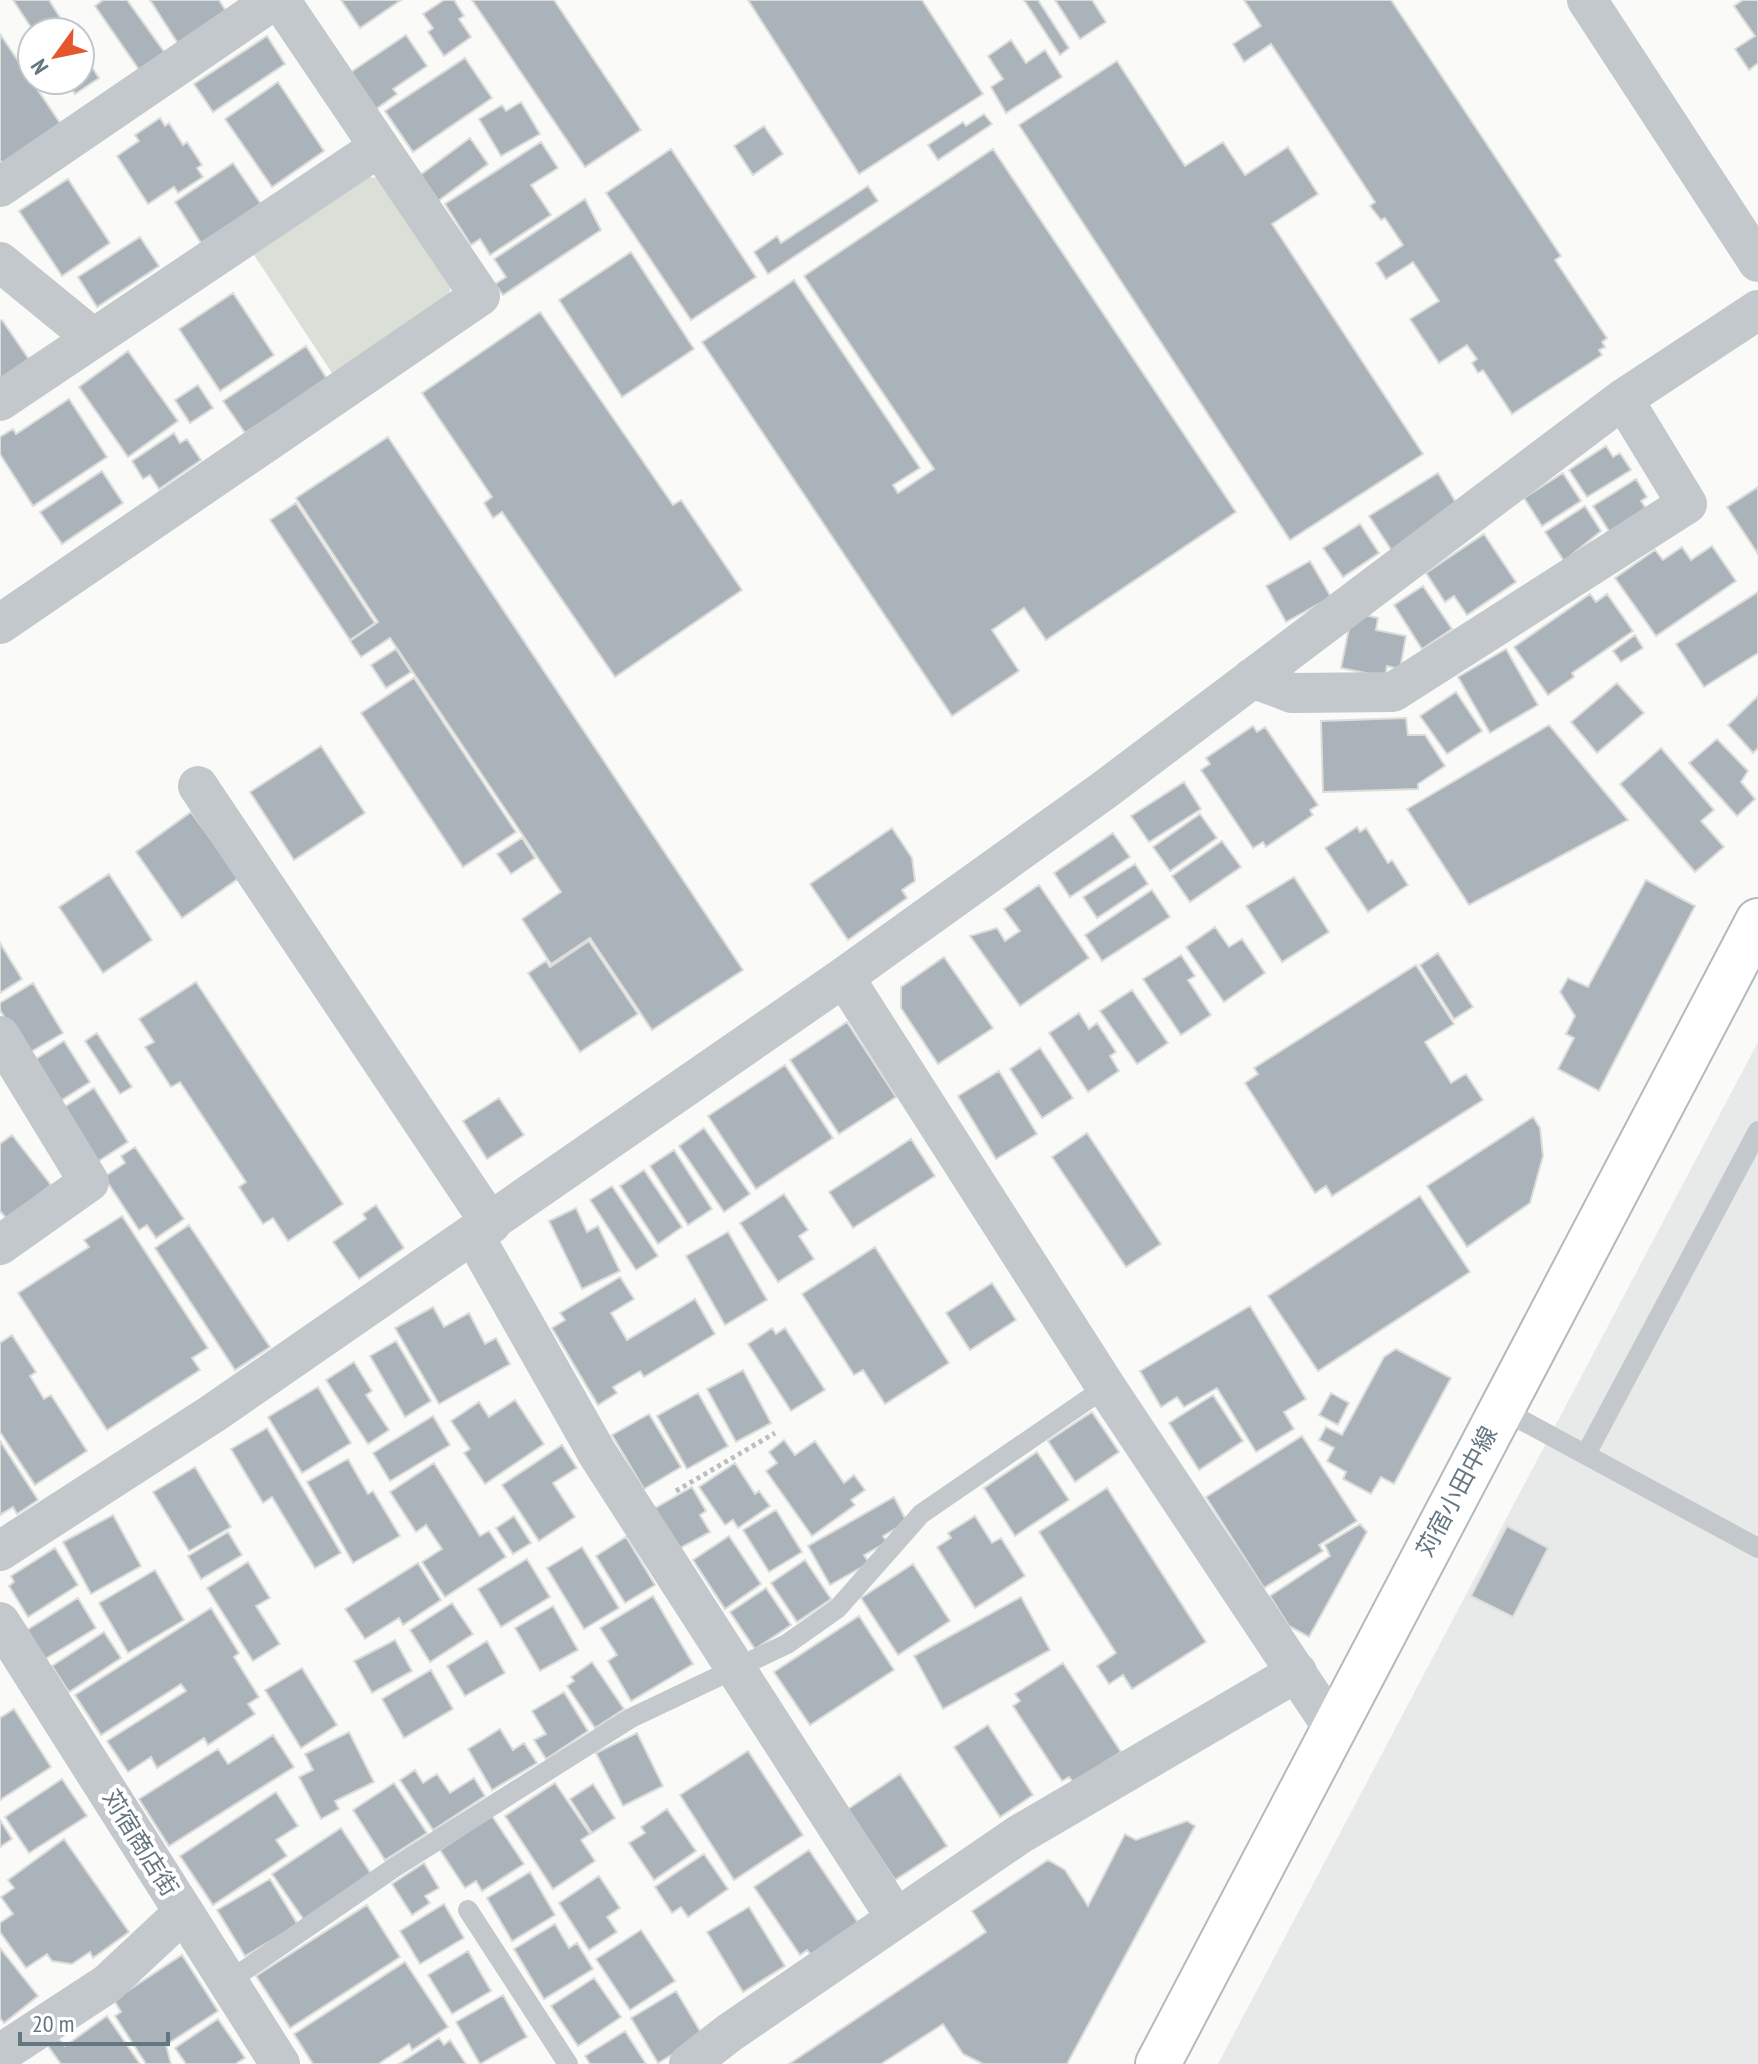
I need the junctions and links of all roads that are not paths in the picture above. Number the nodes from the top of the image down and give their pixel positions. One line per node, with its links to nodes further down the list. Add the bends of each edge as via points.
1 (277, 0): 3 (street); 4 (street)
2 (1587, 0): 6 (street)
3 (379, 147): 8 (street); 11 (street, via 480,296 476,302)
4 (0, 187)
5 (0, 262): 8 (street)
6 (1758, 262)
7 (1758, 310): 9 (street)
8 (93, 338): 10 (street)
9 (1623, 399): 12 (street); 12 (street, via 1687,504 1393,692 1292,693)
10 (0, 401)
11 (0, 624)
12 (1252, 678): 15 (street)
13 (198, 786): 18 (street)
14 (1758, 921): 21 (street, 苅宿小田中線)
15 (844, 977): 18 (street); 20 (street)
16 (0, 1036): 19 (street, via 89,1182)
17 (1758, 1131): 22 (lane)
18 (482, 1229): 24 (street); 26 (street, via 635,1514)
19 (0, 1245)
20 (1106, 1387): 26 (lane, via 921,1514 838,1608); 27 (street)
21 (1501, 1409): 22 (lane); 28 (street, 苅宿小田中線)
22 (1586, 1454): 23 (lane)
23 (1758, 1548)
24 (0, 1551)
25 (0, 1622): 30 (street, 苅宿商店街)
26 (735, 1672): 31 (street); 32 (lane, via 631,1718 395,1867)
27 (1297, 1672): 28 (street); 31 (street, via 1020,1834)
28 (1333, 1728): 37 (street, 苅宿小田中線)
29 (468, 1910): 35 (lane)
30 (184, 1912): 32 (street, 苅宿商店街); 33 (street, via 107,1984)
31 (896, 1918): 36 (street)
32 (229, 1981): 34 (street, 苅宿商店街)
33 (0, 2054)
34 (280, 2064)
35 (568, 2064)
36 (689, 2064)
37 (1158, 2064)

